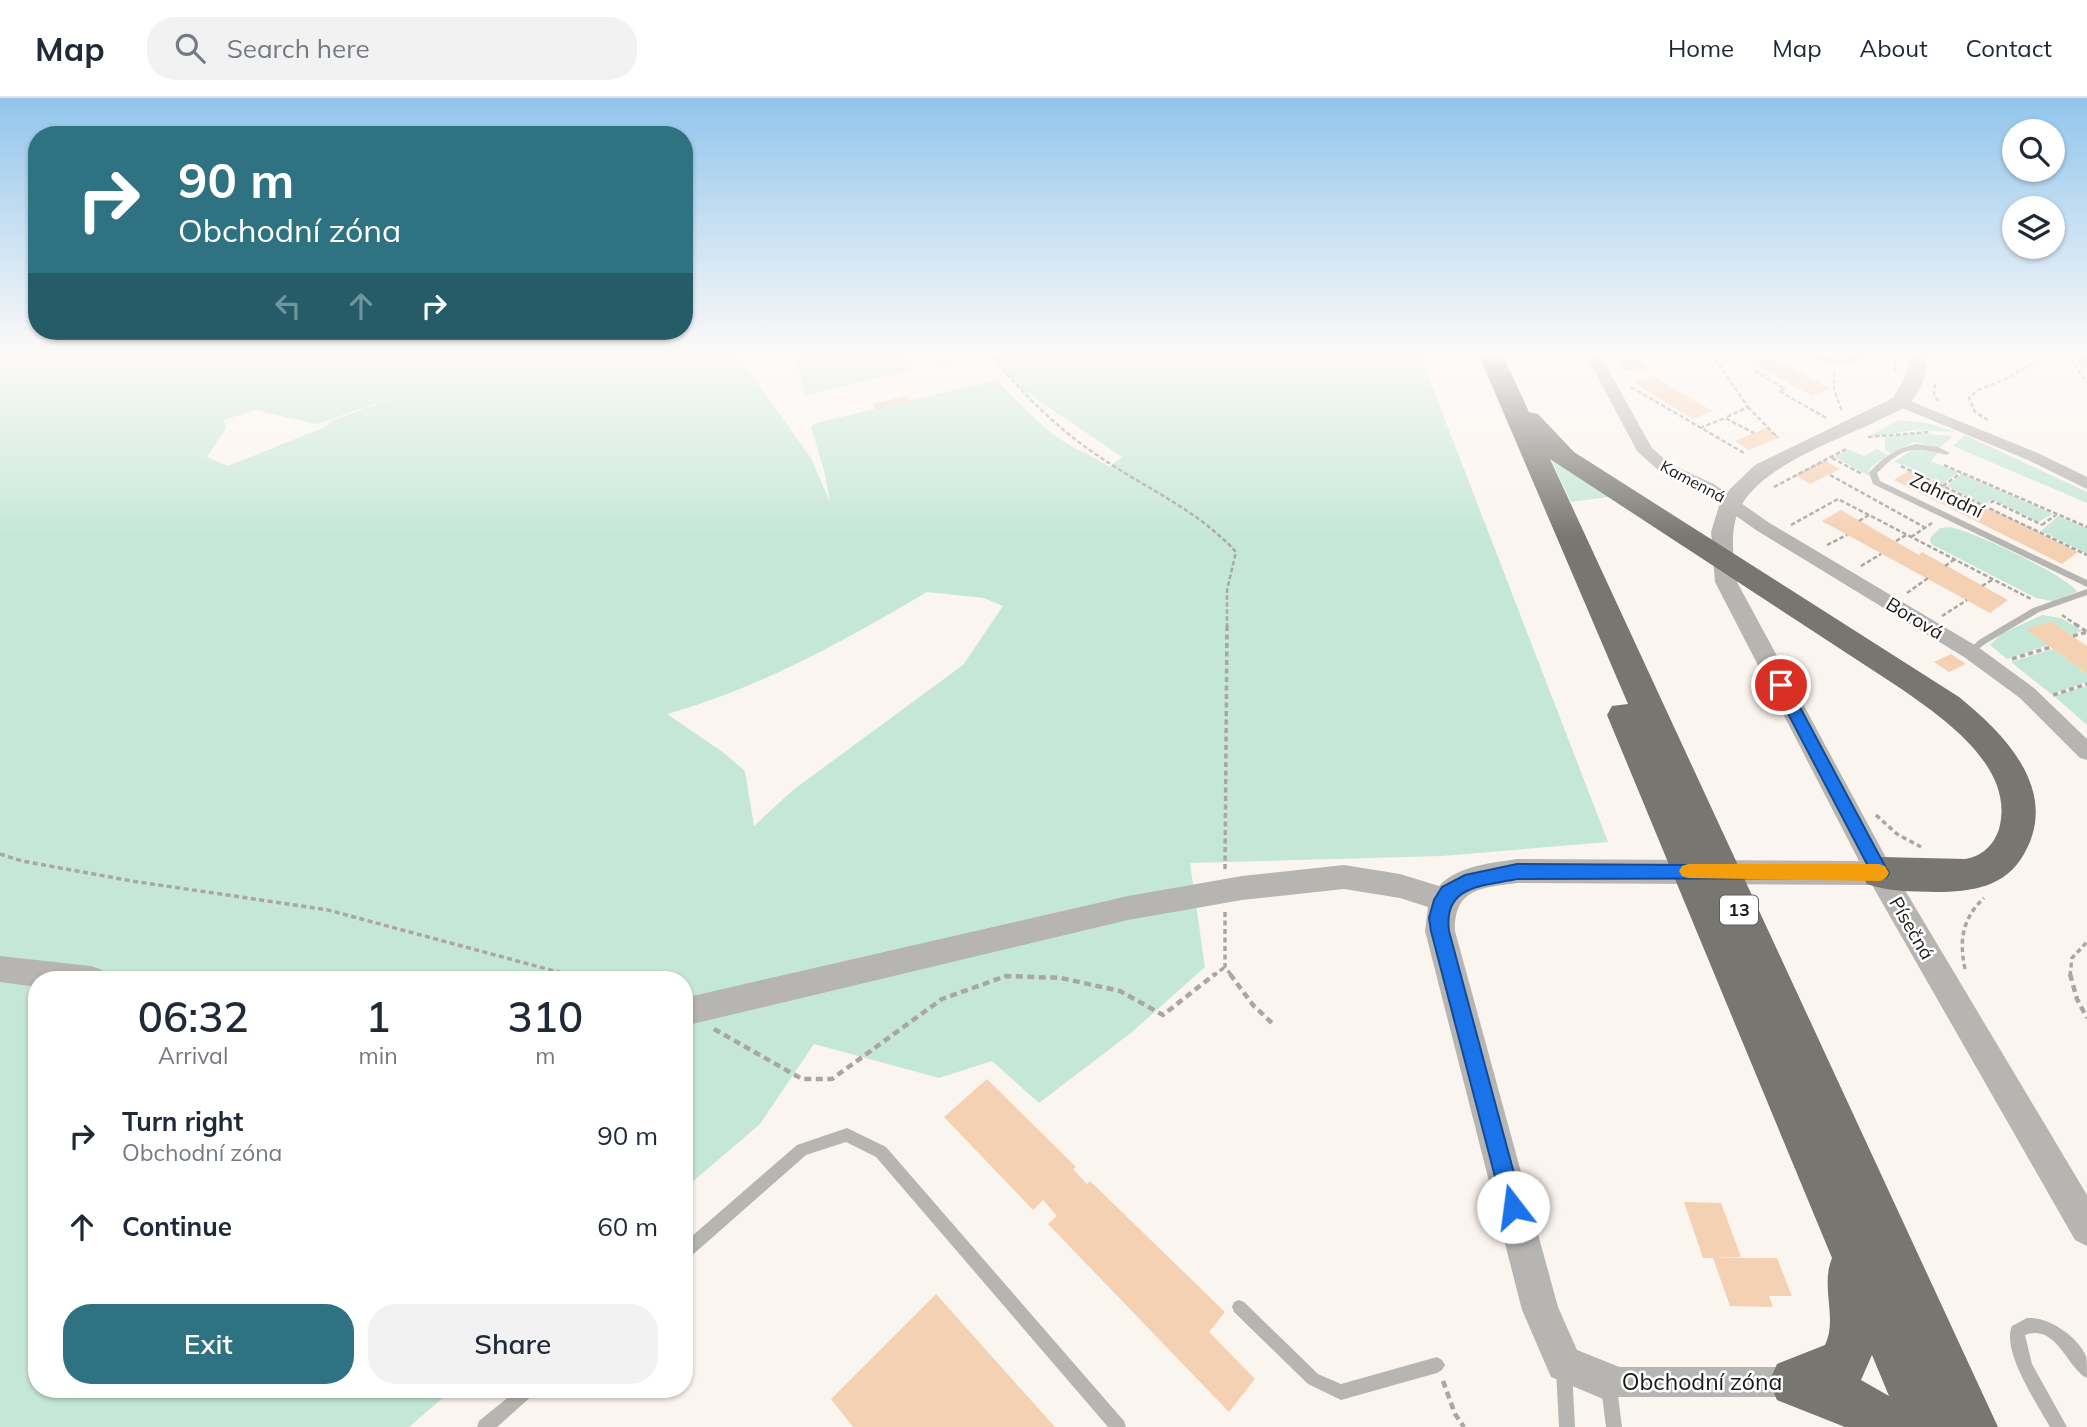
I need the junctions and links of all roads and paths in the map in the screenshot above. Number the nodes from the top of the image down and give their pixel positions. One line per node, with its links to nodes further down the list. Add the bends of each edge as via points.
1 (1050, 415): 72 (path, via 1092,452 1223,535 1236,552 1227,590)
2 (1496, 415): 86 (highway, 13)
3 (1518, 415): 48 (highway, 13)
4 (1527, 415): 32 (highway, via 1556,451)
5 (1626, 415): 30 (street, Kamenná, via 1645,451 1664,467)
6 (1678, 415): 16 (path)
7 (1731, 415): 13 (path)
8 (1756, 415): 18 (path)
9 (1821, 415): 14 (path)
10 (1873, 415): 30 (street, Kamenná, via 1762,469)
11 (1932, 415): 27 (street)
12 (1980, 415): 15 (path)
13 (1725, 418): 16 (path); 17 (path)
14 (1837, 419)
15 (1994, 424)
16 (1700, 428): 21 (path)
17 (1754, 433)
18 (1778, 438)
19 (1846, 449): 22 (path)
20 (1945, 452): 23 (lane, Zahradní, via 1916,444); 24 (path, via 1933,460)
21 (1744, 453)
22 (1832, 457): 26 (path); 38 (path, via 1758,498 1758,511 1767,519)
23 (1887, 461): 26 (lane, via 1873,473); 28 (path)
24 (1962, 473): 28 (path); 33 (path)
25 (1830, 475): 39 (path)
26 (1876, 482): 35 (lane, Zahradní)
27 (2087, 484)
28 (1943, 486): 31 (path)
29 (1838, 499): 34 (path)
30 (1729, 503): 38 (street, Borová); 73 (street, Písečná, via 1721,543 1726,582)
31 (1985, 507): 37 (path, via 1993,501); 41 (path)
32 (1647, 511): 48 (highway, via 1608,502 1590,506 1576,519); 73 (highway, via 1940,701 1980,734 2003,764 2020,808 2017,835 2003,857 1978,872 1958,875)
33 (2057, 514): 37 (path); 40 (path)
34 (1869, 515): 36 (path); 43 (path)
35 (1943, 517): 39 (path); 54 (lane, Zahradní)
36 (1859, 521)
37 (2042, 525): 41 (path)
38 (1762, 526): 64 (street, Borová)
39 (1924, 527): 43 (path)
40 (2087, 527)
41 (2035, 530): 47 (path)
42 (1847, 535): 45 (path)
43 (1909, 536): 44 (path); 49 (path)
44 (1896, 541)
45 (1825, 546)
46 (1881, 554): 51 (path)
47 (2087, 555)
48 (1578, 556): 90 (highway, 13)
49 (1955, 559): 50 (path); 53 (path)
50 (1945, 566)
51 (1859, 567)
52 (1928, 578): 57 (path)
53 (1993, 579): 55 (path); 59 (path)
54 (2087, 584)
55 (1982, 586)
56 (2087, 592): 59 (lane)
57 (1904, 595)
58 (1967, 600): 60 (path)
59 (2049, 608): 61 (path); 64 (lane, via 2036,610)
60 (1940, 618)
61 (2087, 632): 62 (path)
62 (2073, 636)
63 (2051, 647): 65 (path)
64 (1971, 652): 68 (street, Borová, via 2027,693)
65 (2007, 661)
66 (2087, 684): 67 (path)
67 (2051, 696)
68 (2087, 752)
69 (1868, 807): 70 (path, via 1891,829)
70 (1924, 849)
71 (0, 854): 80 (path, via 132,881 328,910)
72 (1225, 870)
73 (1880, 873): 75 (street, via 1500,874 1465,883); 87 (street, Písečná)
74 (1990, 895): 81 (path, via 1969,911 1961,927)
75 (1443, 900): 84 (street, via 1400,886 1344,877 1242,888 1128,908); 92 (street, via 1438,918 1457,1001 1540,1310)
76 (1225, 911): 78 (path)
77 (2087, 942): 83 (path, via 2073,956 2068,974)
78 (1225, 967): 84 (path, via 1163,1015 1120,992 1061,978 1006,976 942,999 832,1079 802,1079); 85 (path)
79 (0, 969): 82 (street)
80 (554, 971)
81 (1965, 971)
82 (28, 972)
83 (2087, 1017)
84 (696, 1019)
85 (1274, 1025)
86 (1842, 1223): 95 (highway, via 1855,1292 1856,1335 1842,1364); 103 (highway, 13)
87 (2087, 1228)
88 (693, 1245): 98 (lane, via 802,1150 847,1135 881,1152)
89 (1239, 1307): 91 (lane, via 1313,1380 1341,1392)
90 (1935, 1343): 104 (highway, 13); 105 (lane)
91 (1437, 1364): 99 (path)
92 (1564, 1364): 94 (street, Obchodní zóna); 100 (lane)
93 (2087, 1370): 106 (lane, via 2072,1348 2044,1328 2034,1325 2017,1331 2028,1370)
94 (1608, 1382): 95 (street, Obchodní zóna); 101 (lane)
95 (1795, 1382): 102 (highway, via 1860,1406)
96 (518, 1398): 97 (lane)
97 (485, 1427)
98 (1118, 1427)
99 (1464, 1427)
100 (1567, 1427)
101 (1614, 1427)
102 (1887, 1427)
103 (1928, 1427)
104 (1972, 1427)
105 (1987, 1427)
106 (2059, 1427)

